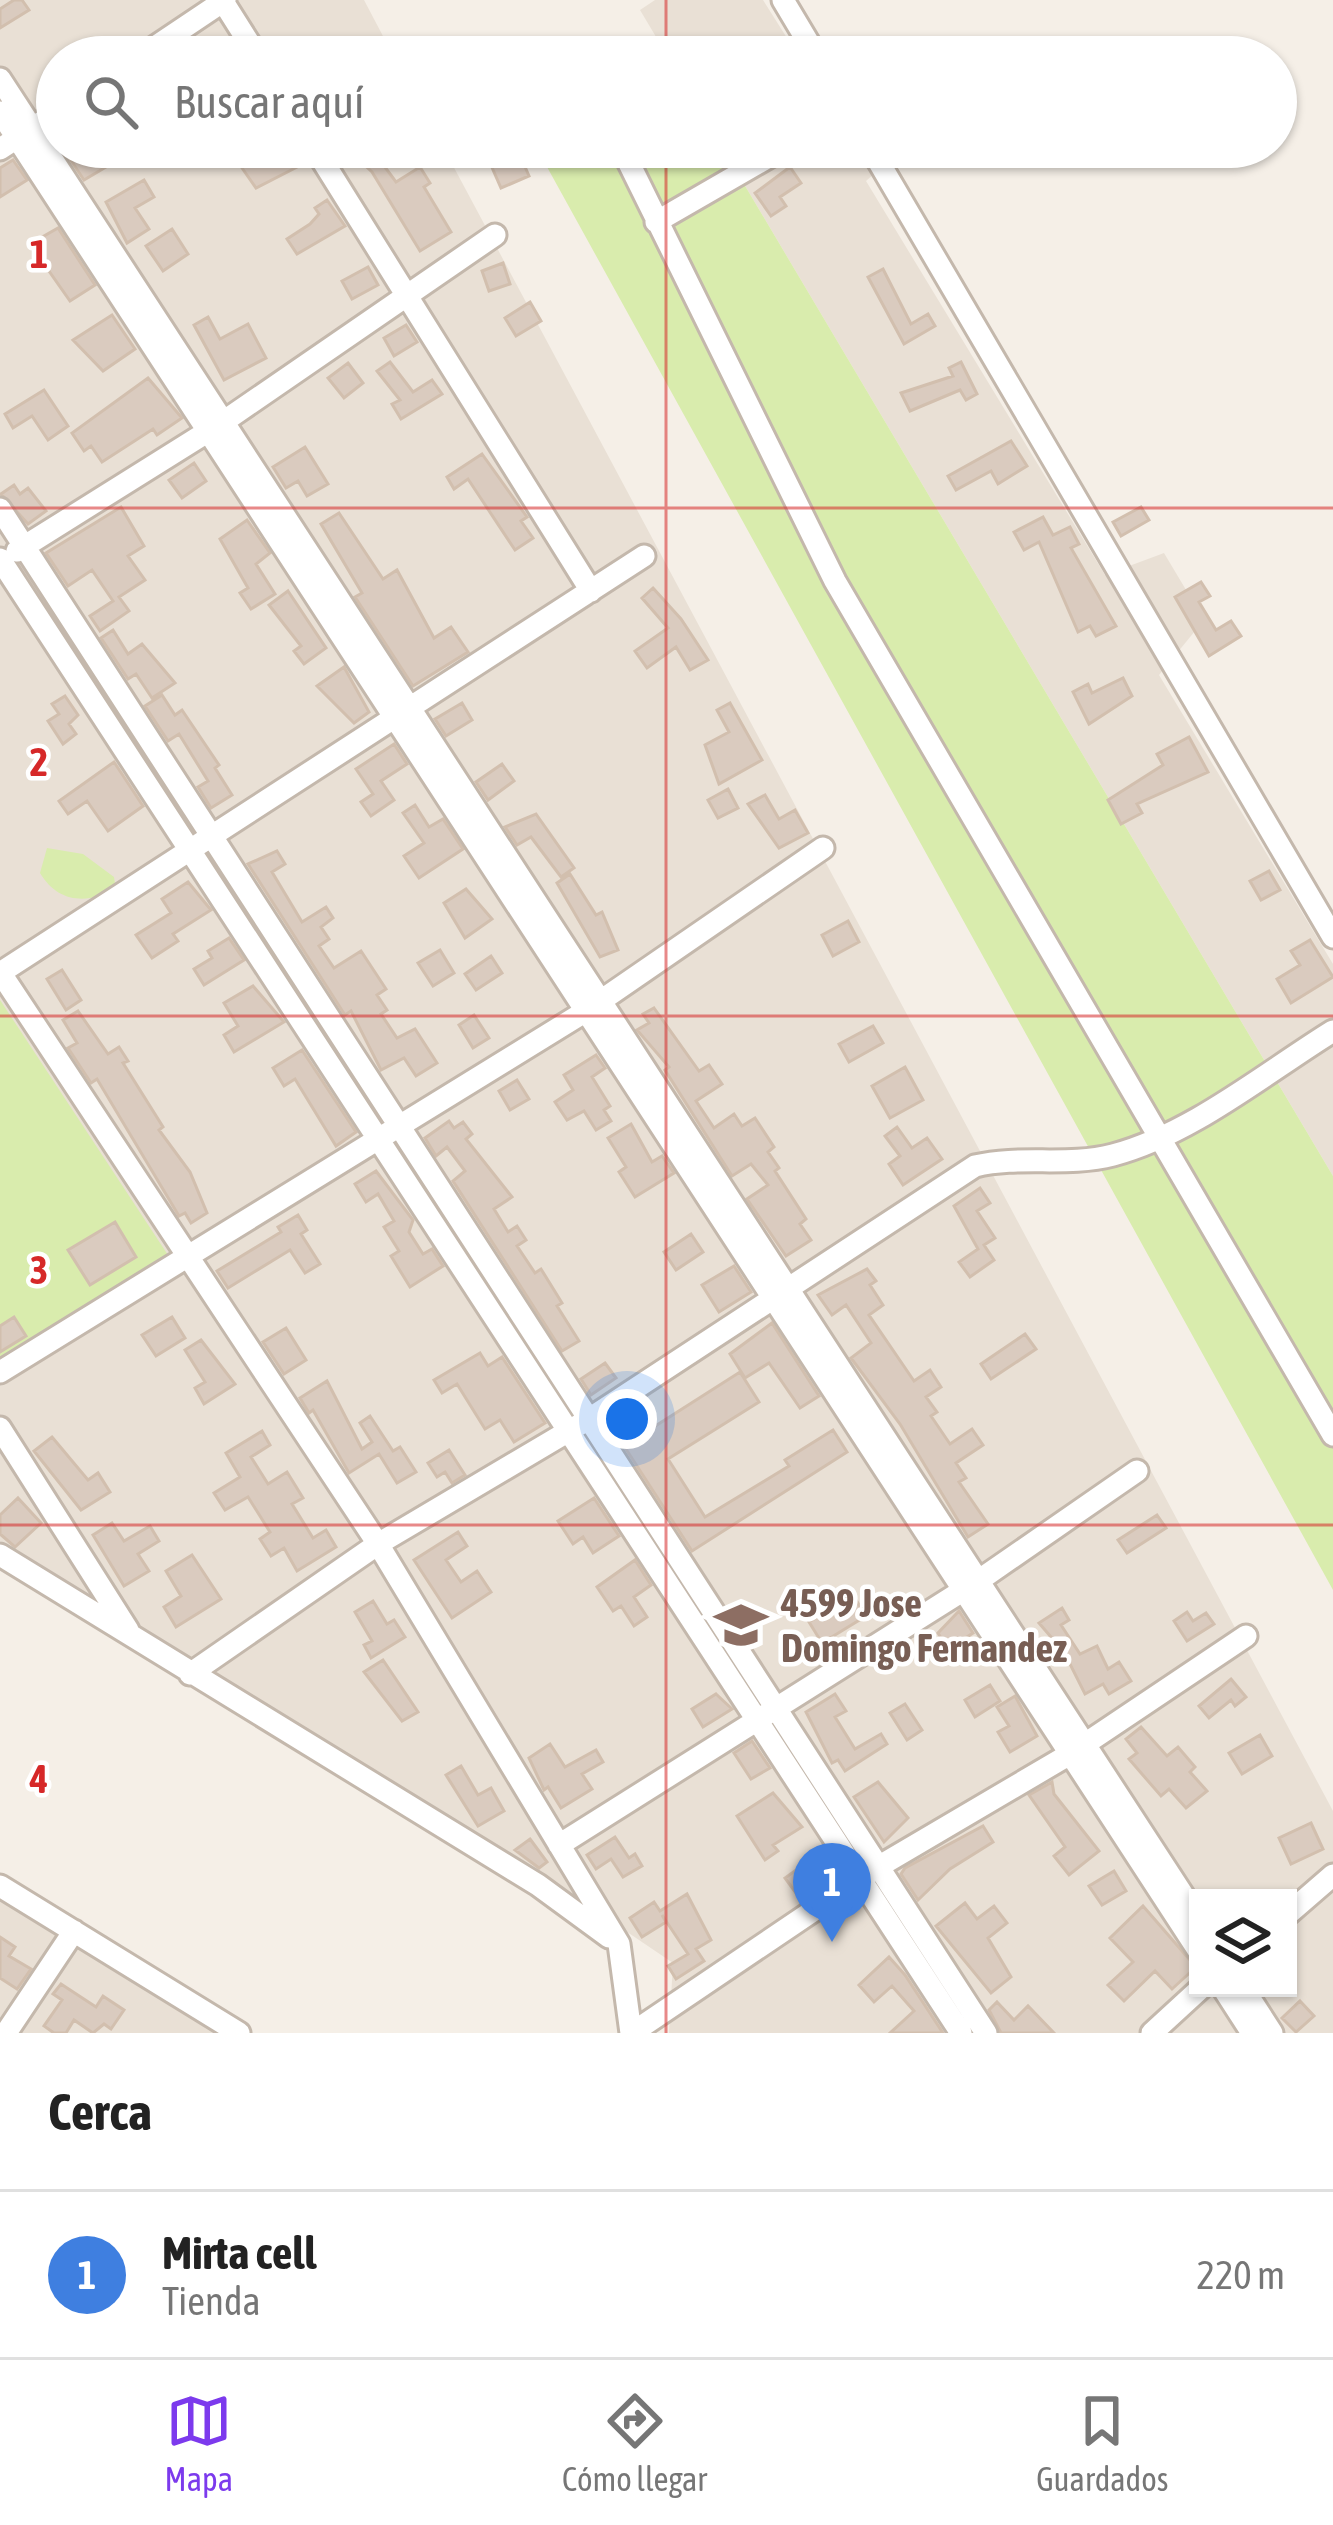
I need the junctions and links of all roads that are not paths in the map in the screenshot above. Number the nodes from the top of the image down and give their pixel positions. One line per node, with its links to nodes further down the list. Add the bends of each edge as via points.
1 (223, 0): 3 (street); 4 (street)
2 (783, 0): 5 (street)
3 (171, 36)
4 (245, 36)
5 (804, 36)
6 (0, 80): 8 (street)
7 (0, 112): 8 (street)
8 (16, 138): 9 (street)
9 (36, 167)
10 (37, 168): 18 (street)
11 (327, 168): 17 (street)
12 (631, 168): 15 (street)
13 (750, 168): 15 (street)
14 (882, 168): 28 (street)
15 (656, 222): 33 (street, via 835,580)
16 (495, 235): 17 (street)
17 (408, 296): 18 (street); 23 (street)
18 (215, 426): 20 (street); 24 (street)
19 (0, 509): 20 (street)
20 (25, 547): 22 (street); 25 (street)
21 (644, 556): 23 (street)
22 (0, 559): 26 (street)
23 (591, 591): 24 (street)
24 (402, 713): 25 (street); 30 (street)
25 (209, 833): 26 (street); 32 (street)
26 (188, 848): 29 (street); 34 (street)
27 (824, 848): 30 (street)
28 (1333, 937)
29 (0, 972): 35 (street)
30 (593, 1006): 32 (street); 36 (street)
31 (1333, 1031): 33 (street)
32 (400, 1128): 34 (street); 38 (street)
33 (1160, 1138): 36 (street, via 1112,1155 975,1166); 40 (street)
34 (380, 1142): 35 (street); 38 (street)
35 (189, 1258): 37 (street); 42 (street)
36 (780, 1293): 38 (street); 44 (street)
37 (0, 1372)
38 (578, 1425): 42 (street); 48 (street)
39 (0, 1428): 45 (street)
40 (1333, 1435)
41 (1137, 1471): 44 (street)
42 (378, 1544): 47 (street); 50 (street)
43 (0, 1556): 45 (street)
44 (970, 1584): 48 (street); 49 (street)
45 (131, 1636): 47 (street)
46 (1246, 1636): 49 (street)
47 (190, 1674): 58 (street)
48 (766, 1715): 50 (street); 51 (street)
49 (1078, 1748): 51 (street); 54 (street); 57 (street)
50 (559, 1845): 58 (street)
51 (870, 1873): 64 (street); 65 (street); 66 (street)
52 (1333, 1875): 55 (street)
53 (0, 1886): 56 (street)
54 (1189, 1905)
55 (1297, 1906)
56 (74, 1931): 62 (street); 63 (street)
57 (1189, 1935)
58 (619, 1944): 64 (street)
59 (1191, 1997): 67 (street)
60 (1228, 1997): 68 (street)
61 (1249, 1997): 69 (street)
62 (7, 2033)
63 (239, 2033)
64 (632, 2033)
65 (961, 2033)
66 (986, 2033)
67 (1151, 2033)
68 (1252, 2033)
69 (1272, 2033)

